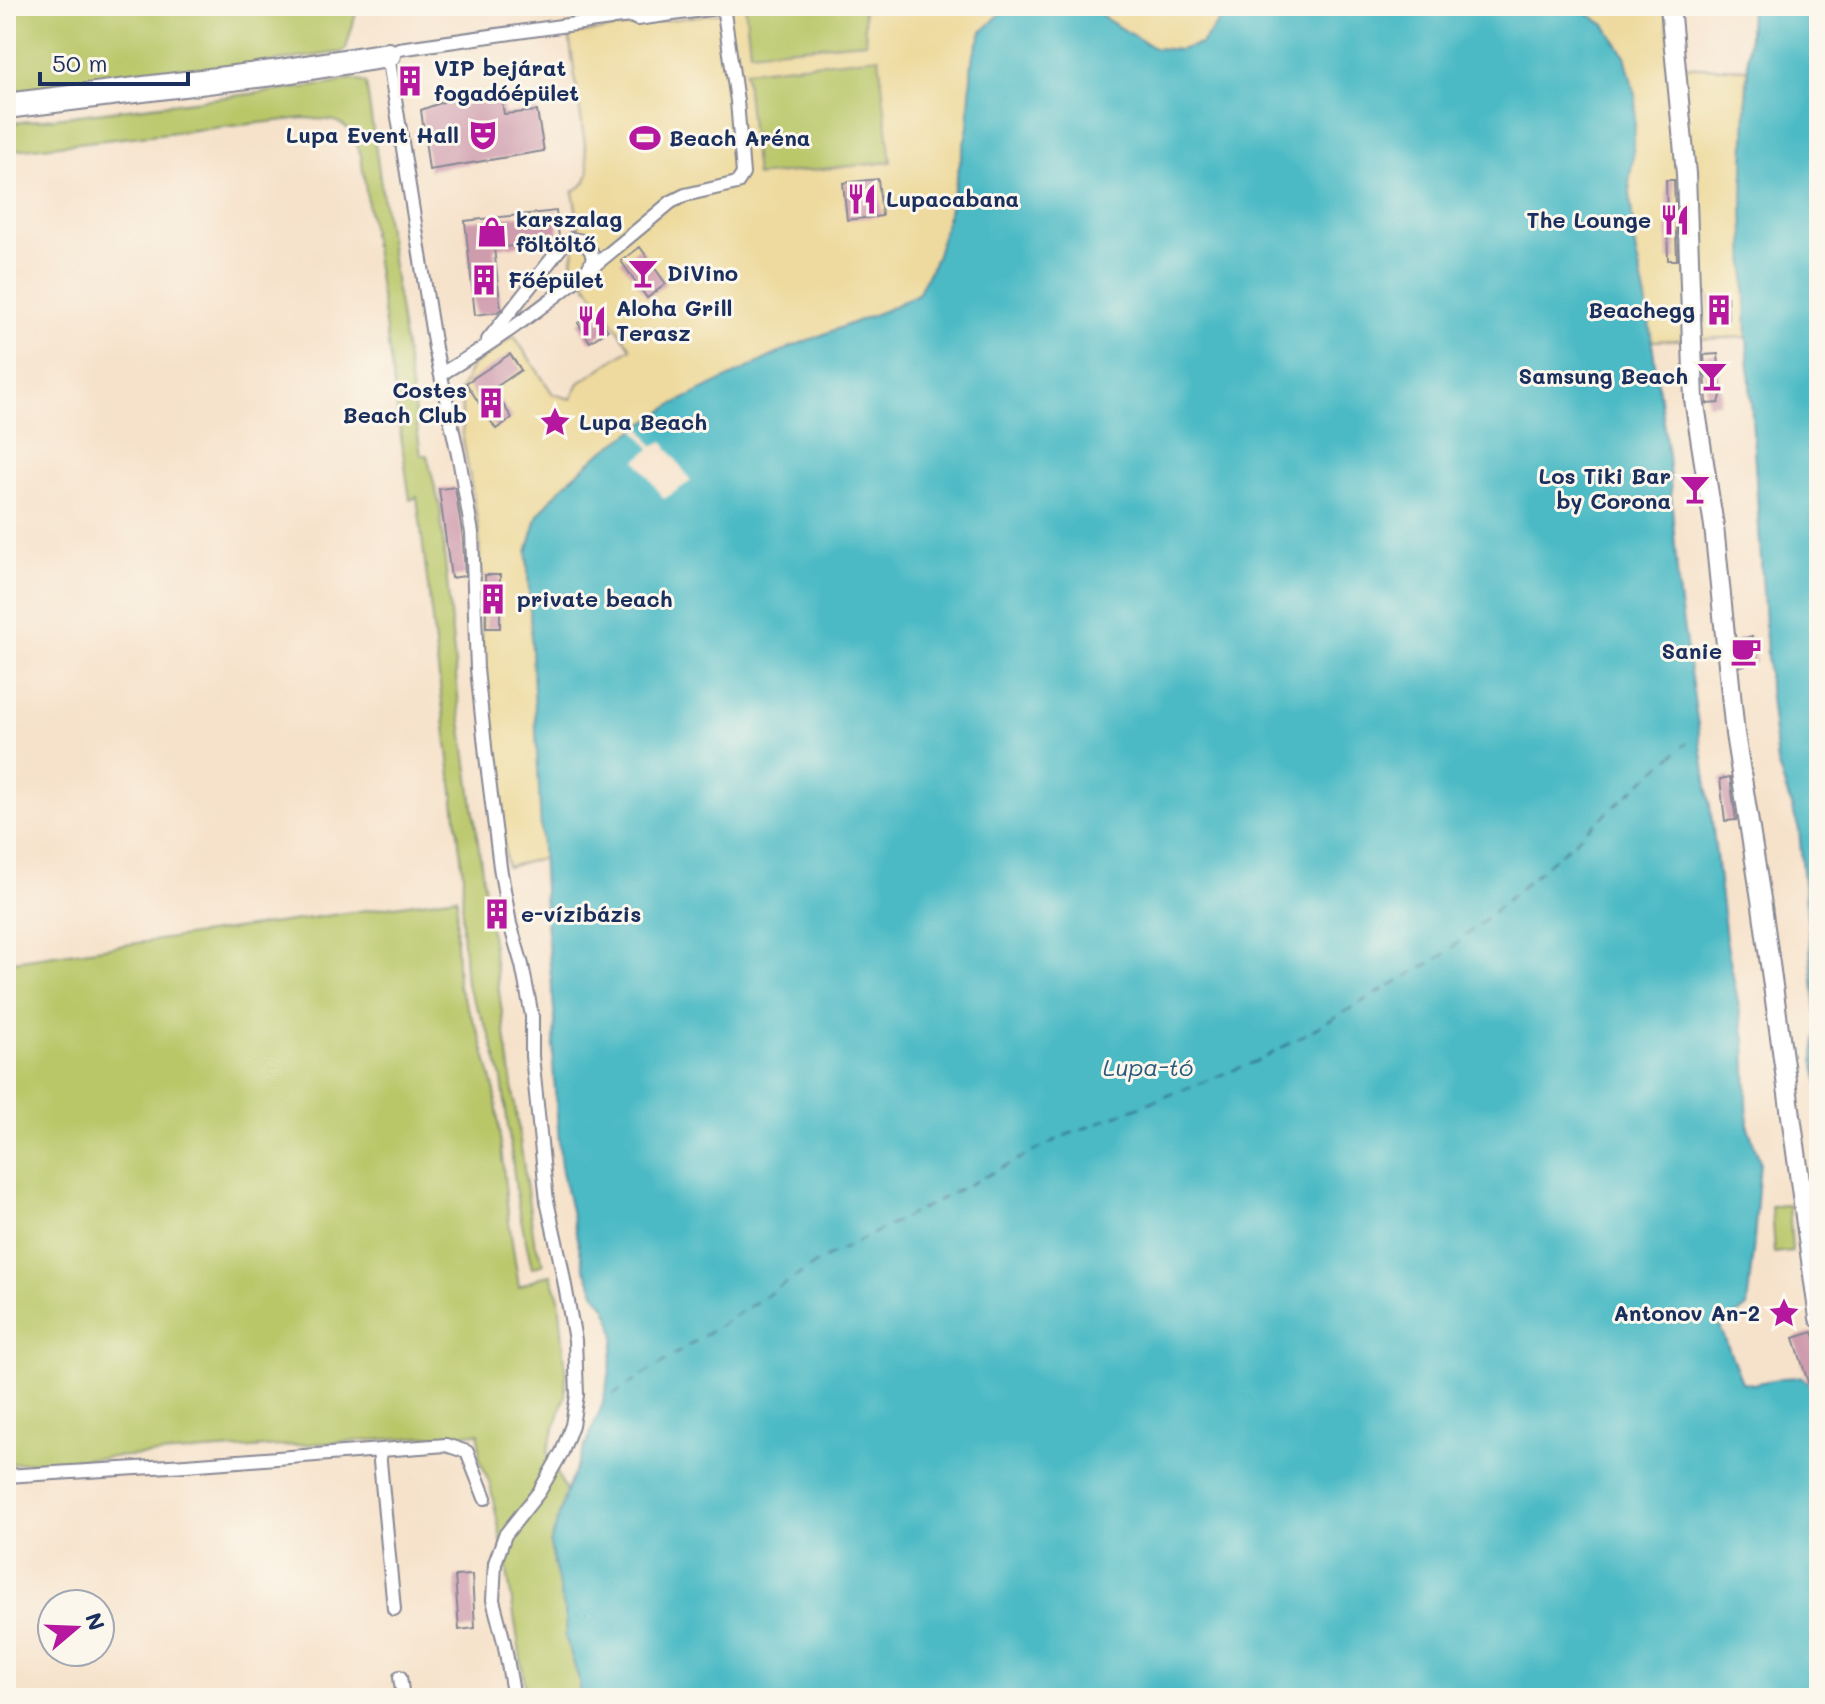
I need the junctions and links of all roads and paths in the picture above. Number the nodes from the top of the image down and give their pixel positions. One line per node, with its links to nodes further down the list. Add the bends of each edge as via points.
1 (625, 6): 4 (lane)
2 (1670, 6): 10 (street, via 1686,174 1694,399 1714,526 1735,734)
3 (723, 7): 4 (lane); 7 (lane, via 743,174 737,183 671,202)
4 (610, 19): 5 (lane)
5 (388, 55): 6 (street); 9 (lane)
6 (6, 106)
7 (587, 272): 8 (lane); 8 (lane, via 591,251 583,241 572,239)
8 (479, 352): 9 (lane)
9 (441, 374): 17 (lane, via 472,533 477,669 499,853 532,1016 547,1201 575,1340 572,1425 539,1492 505,1535 495,1563 493,1600)
10 (1819, 1318)
11 (379, 1451): 12 (lane); 13 (lane, via 446,1445 467,1452); 14 (lane)
12 (6, 1476)
13 (485, 1498)
14 (394, 1609)
15 (400, 1677): 16 (lane)
16 (403, 1698)
17 (514, 1698)

